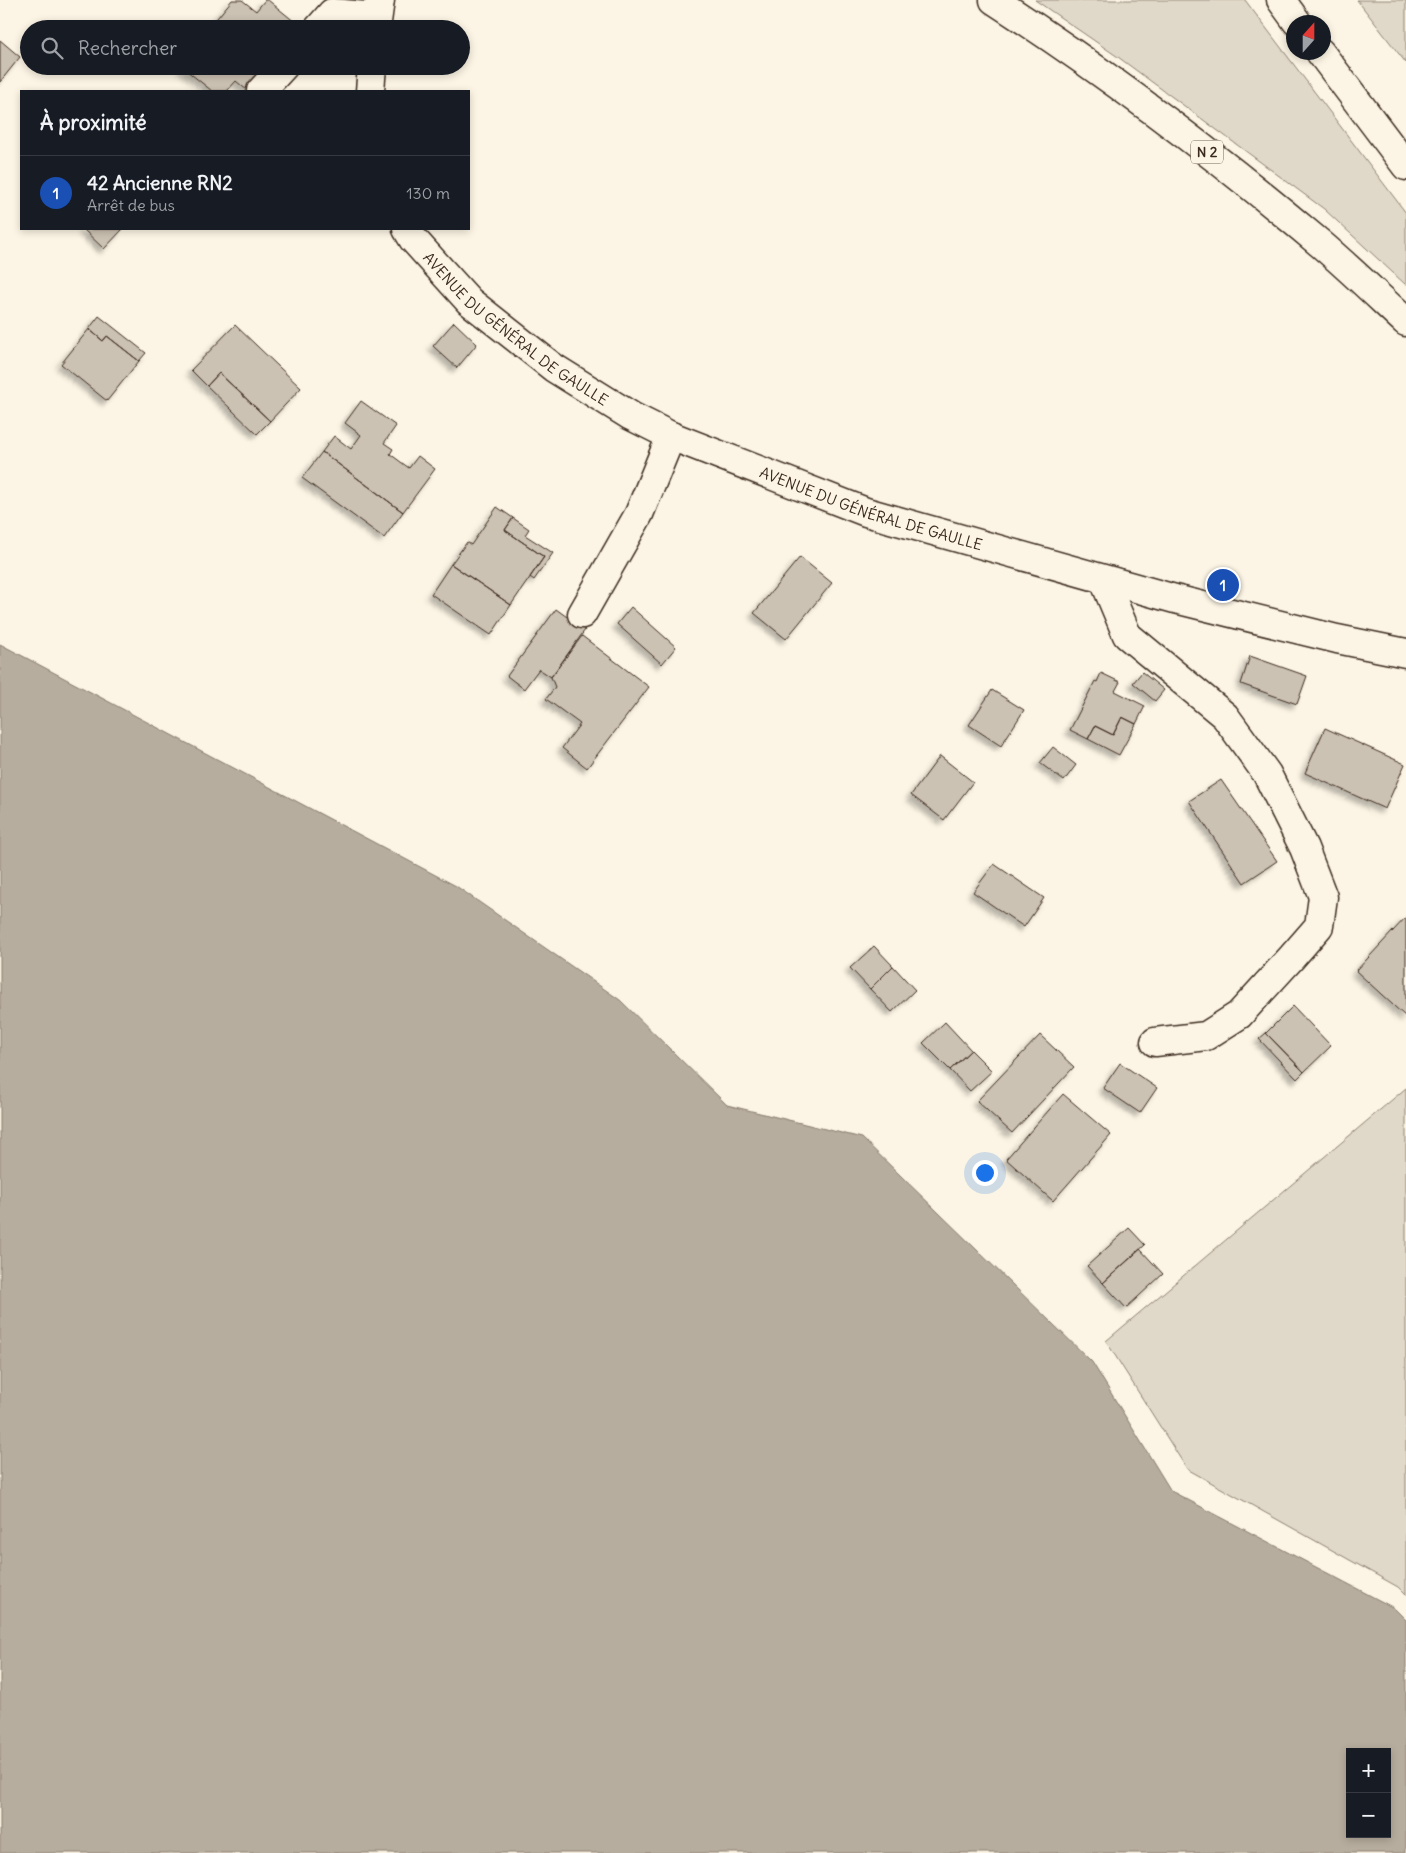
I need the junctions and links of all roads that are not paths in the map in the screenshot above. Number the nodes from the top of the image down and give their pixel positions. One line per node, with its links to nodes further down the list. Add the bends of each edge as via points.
1 (994, 0): 13 (main road, N 2, via 1132,95 1233,172 1323,246)
2 (1281, 0): 4 (main road)
3 (377, 15): 5 (main road, via 332,13)
4 (1292, 15)
5 (326, 20)
6 (1326, 60): 11 (main road)
7 (276, 75): 9 (main road)
8 (371, 75): 10 (main road)
9 (262, 90)
10 (370, 90)
11 (1406, 166)
12 (408, 230): 14 (main road, AVENUE DU GÉNÉRAL DE GAULLE, via 469,301 523,344 592,392)
13 (1406, 322)
14 (671, 436): 15 (main road, AVENUE DU GÉNÉRAL DE GAULLE, via 866,512); 16 (main road, via 639,514)
15 (1104, 580): 17 (main road, AVENUE DU GÉNÉRAL DE GAULLE, via 1337,639); 18 (main road, via 1127,635 1225,716 1267,774 1304,848 1323,897 1319,926 1239,1015 1206,1036)
16 (582, 614)
17 (1406, 653)
18 (1156, 1042)

